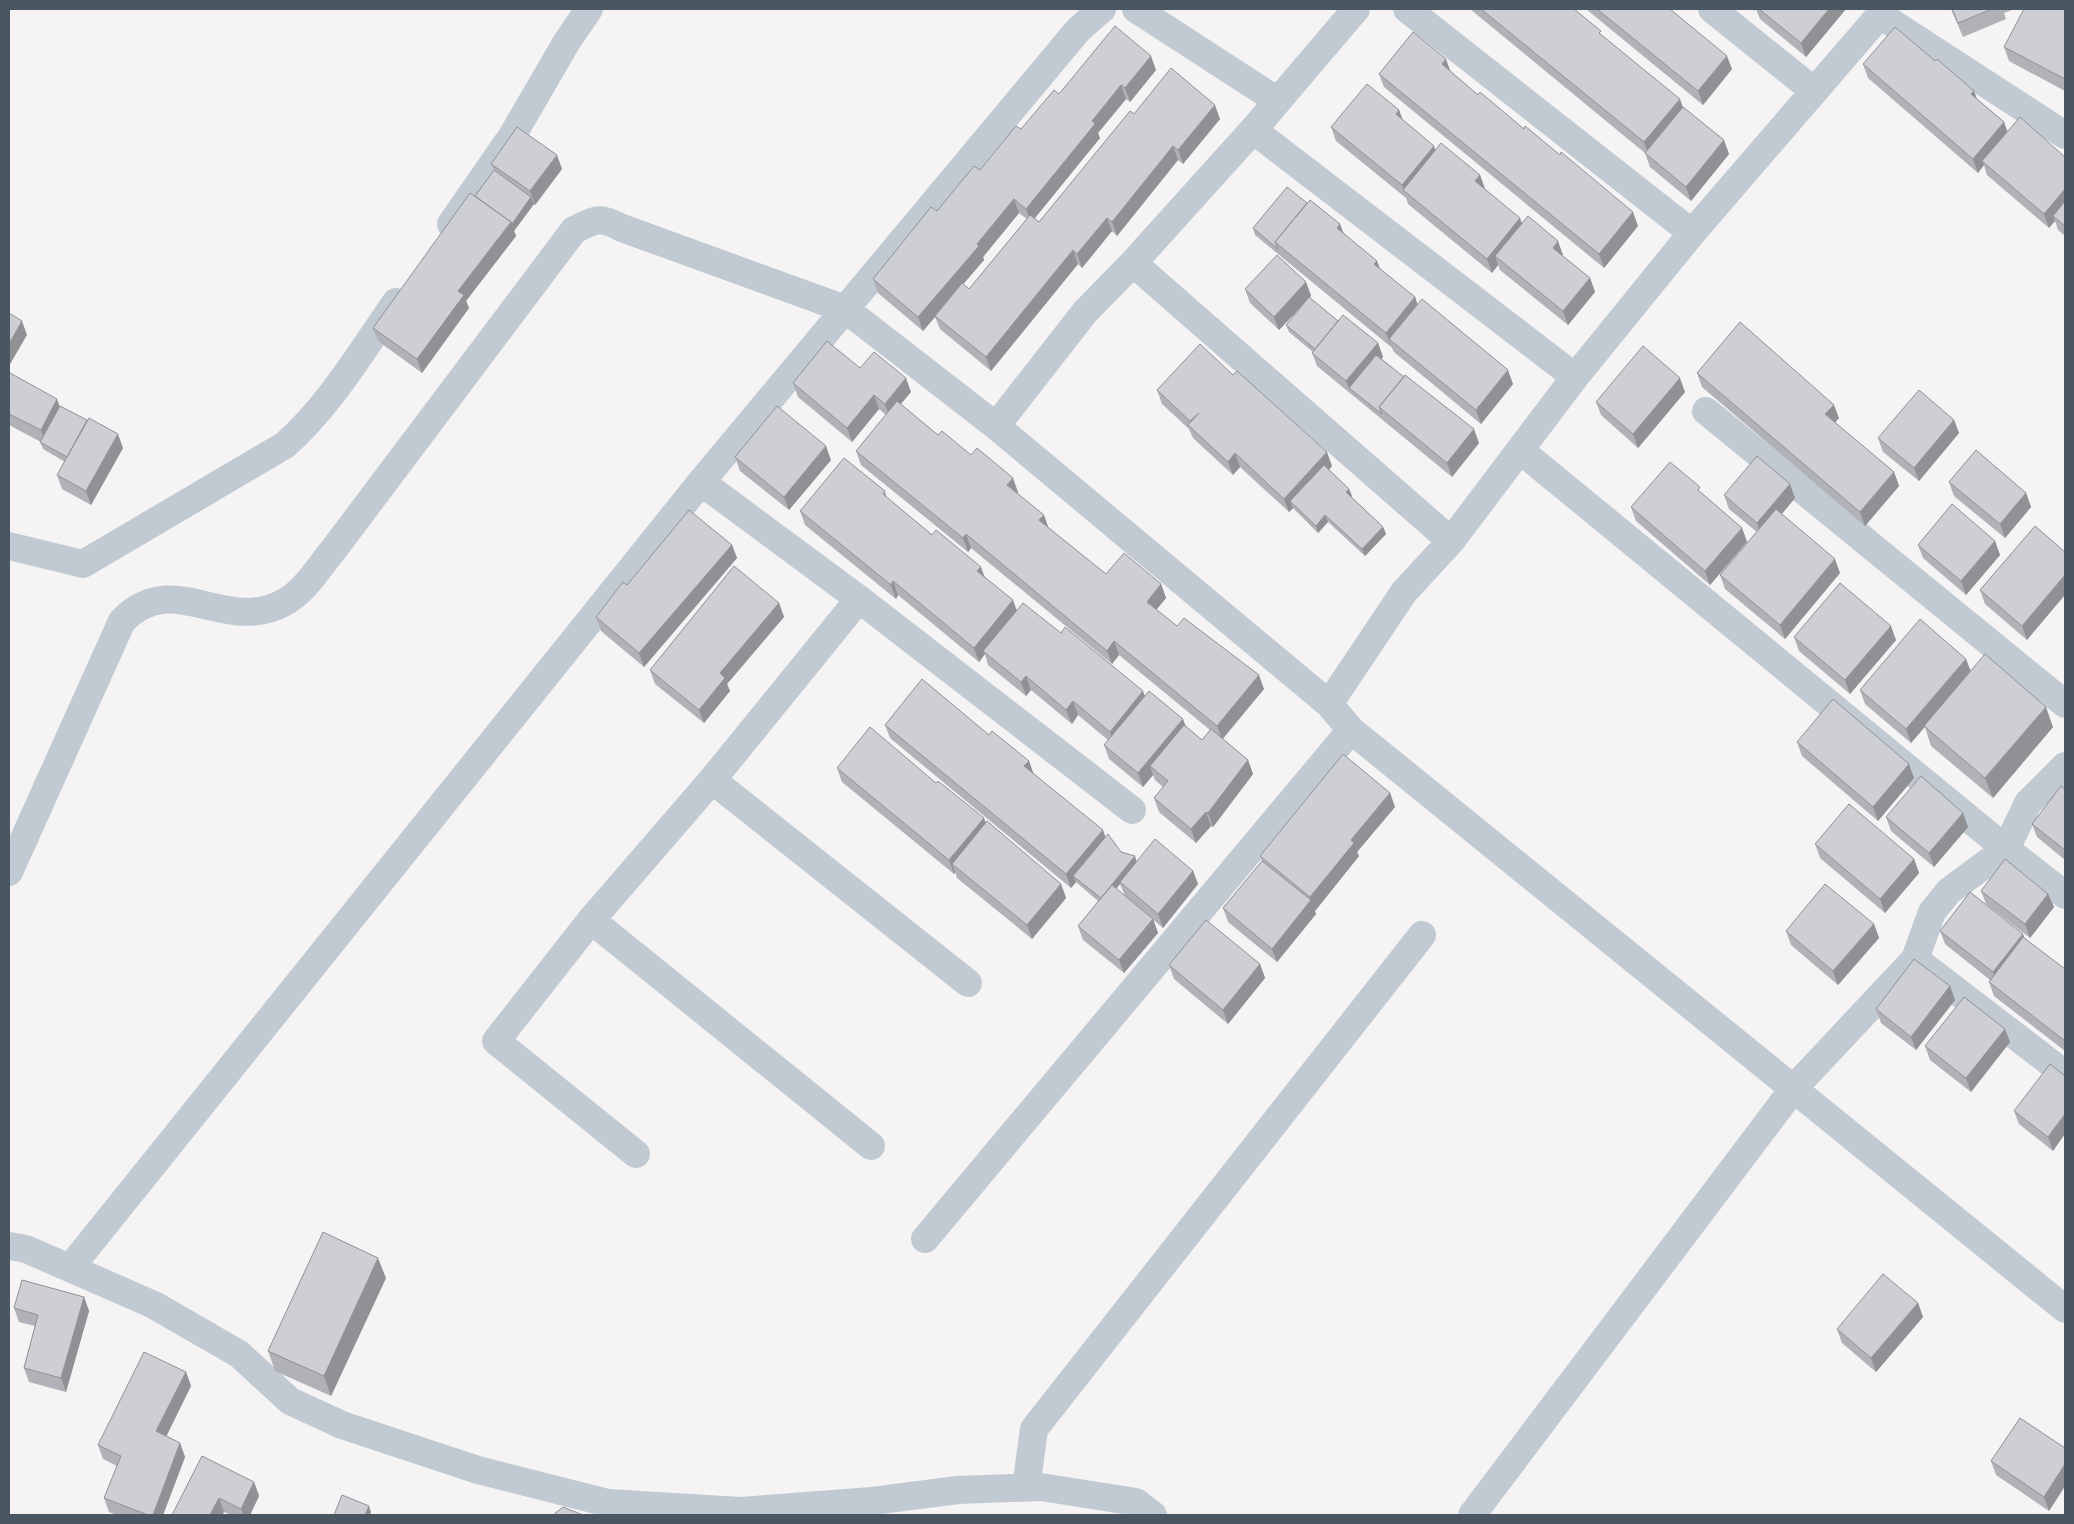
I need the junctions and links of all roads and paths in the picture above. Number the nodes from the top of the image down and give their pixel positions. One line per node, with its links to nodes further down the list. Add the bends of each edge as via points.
1 (589, 9): 13 (street, via 512,136)
2 (1102, 9): 16 (street, via 1078,30)
3 (1136, 9): 9 (street)
4 (1356, 9): 9 (street)
5 (1407, 9): 12 (street)
6 (1712, 9): 8 (street)
7 (1883, 12): 8 (street); 11 (street)
8 (1814, 91): 12 (street)
9 (1278, 101): 10 (street)
10 (1253, 130): 14 (street); 17 (street)
11 (2065, 135)
12 (1692, 233): 17 (street)
13 (437, 243)
14 (1133, 263): 19 (street, via 1085,312); 22 (street)
15 (409, 284): 23 (street, via 323,407 285,446 83,564)
16 (845, 309): 19 (street); 21 (street); 32 (street, via 605,219 591,221 574,230 299,592 276,607 256,613 236,613 163,598 146,602 122,621)
17 (1575, 377): 20 (street)
18 (1706, 411): 26 (street)
19 (996, 426): 25 (street)
20 (1520, 450): 22 (street); 31 (street)
21 (701, 482): 24 (street); 44 (street)
22 (1451, 541): 25 (street, via 1404,592)
23 (9, 546)
24 (859, 598): 29 (street); 30 (street)
25 (1329, 704): 27 (street)
26 (2065, 704)
27 (1351, 730): 39 (street); 42 (street)
28 (2063, 774): 31 (street, via 2028,803)
29 (712, 780): 34 (street); 37 (street)
30 (1132, 810)
31 (2006, 849): 33 (street); 36 (street, via 1949,891 1932,912)
32 (9, 872)
33 (2065, 895)
34 (591, 920): 40 (street); 41 (street, via 496,1041)
35 (1422, 935): 46 (street, via 1034,1429)
36 (1916, 959): 38 (street); 39 (street)
37 (968, 983)
38 (2065, 1074)
39 (1794, 1088): 45 (street); 48 (street)
40 (871, 1146)
41 (636, 1154)
42 (925, 1239)
43 (9, 1246): 44 (street, via 26,1249)
44 (70, 1268): 46 (street, via 154,1305 239,1354 290,1401 342,1425 468,1467 608,1503 741,1511 872,1501 958,1490)
45 (2065, 1309)
46 (1026, 1488): 47 (street, via 1136,1502)
47 (1153, 1515)
48 (1472, 1515)

